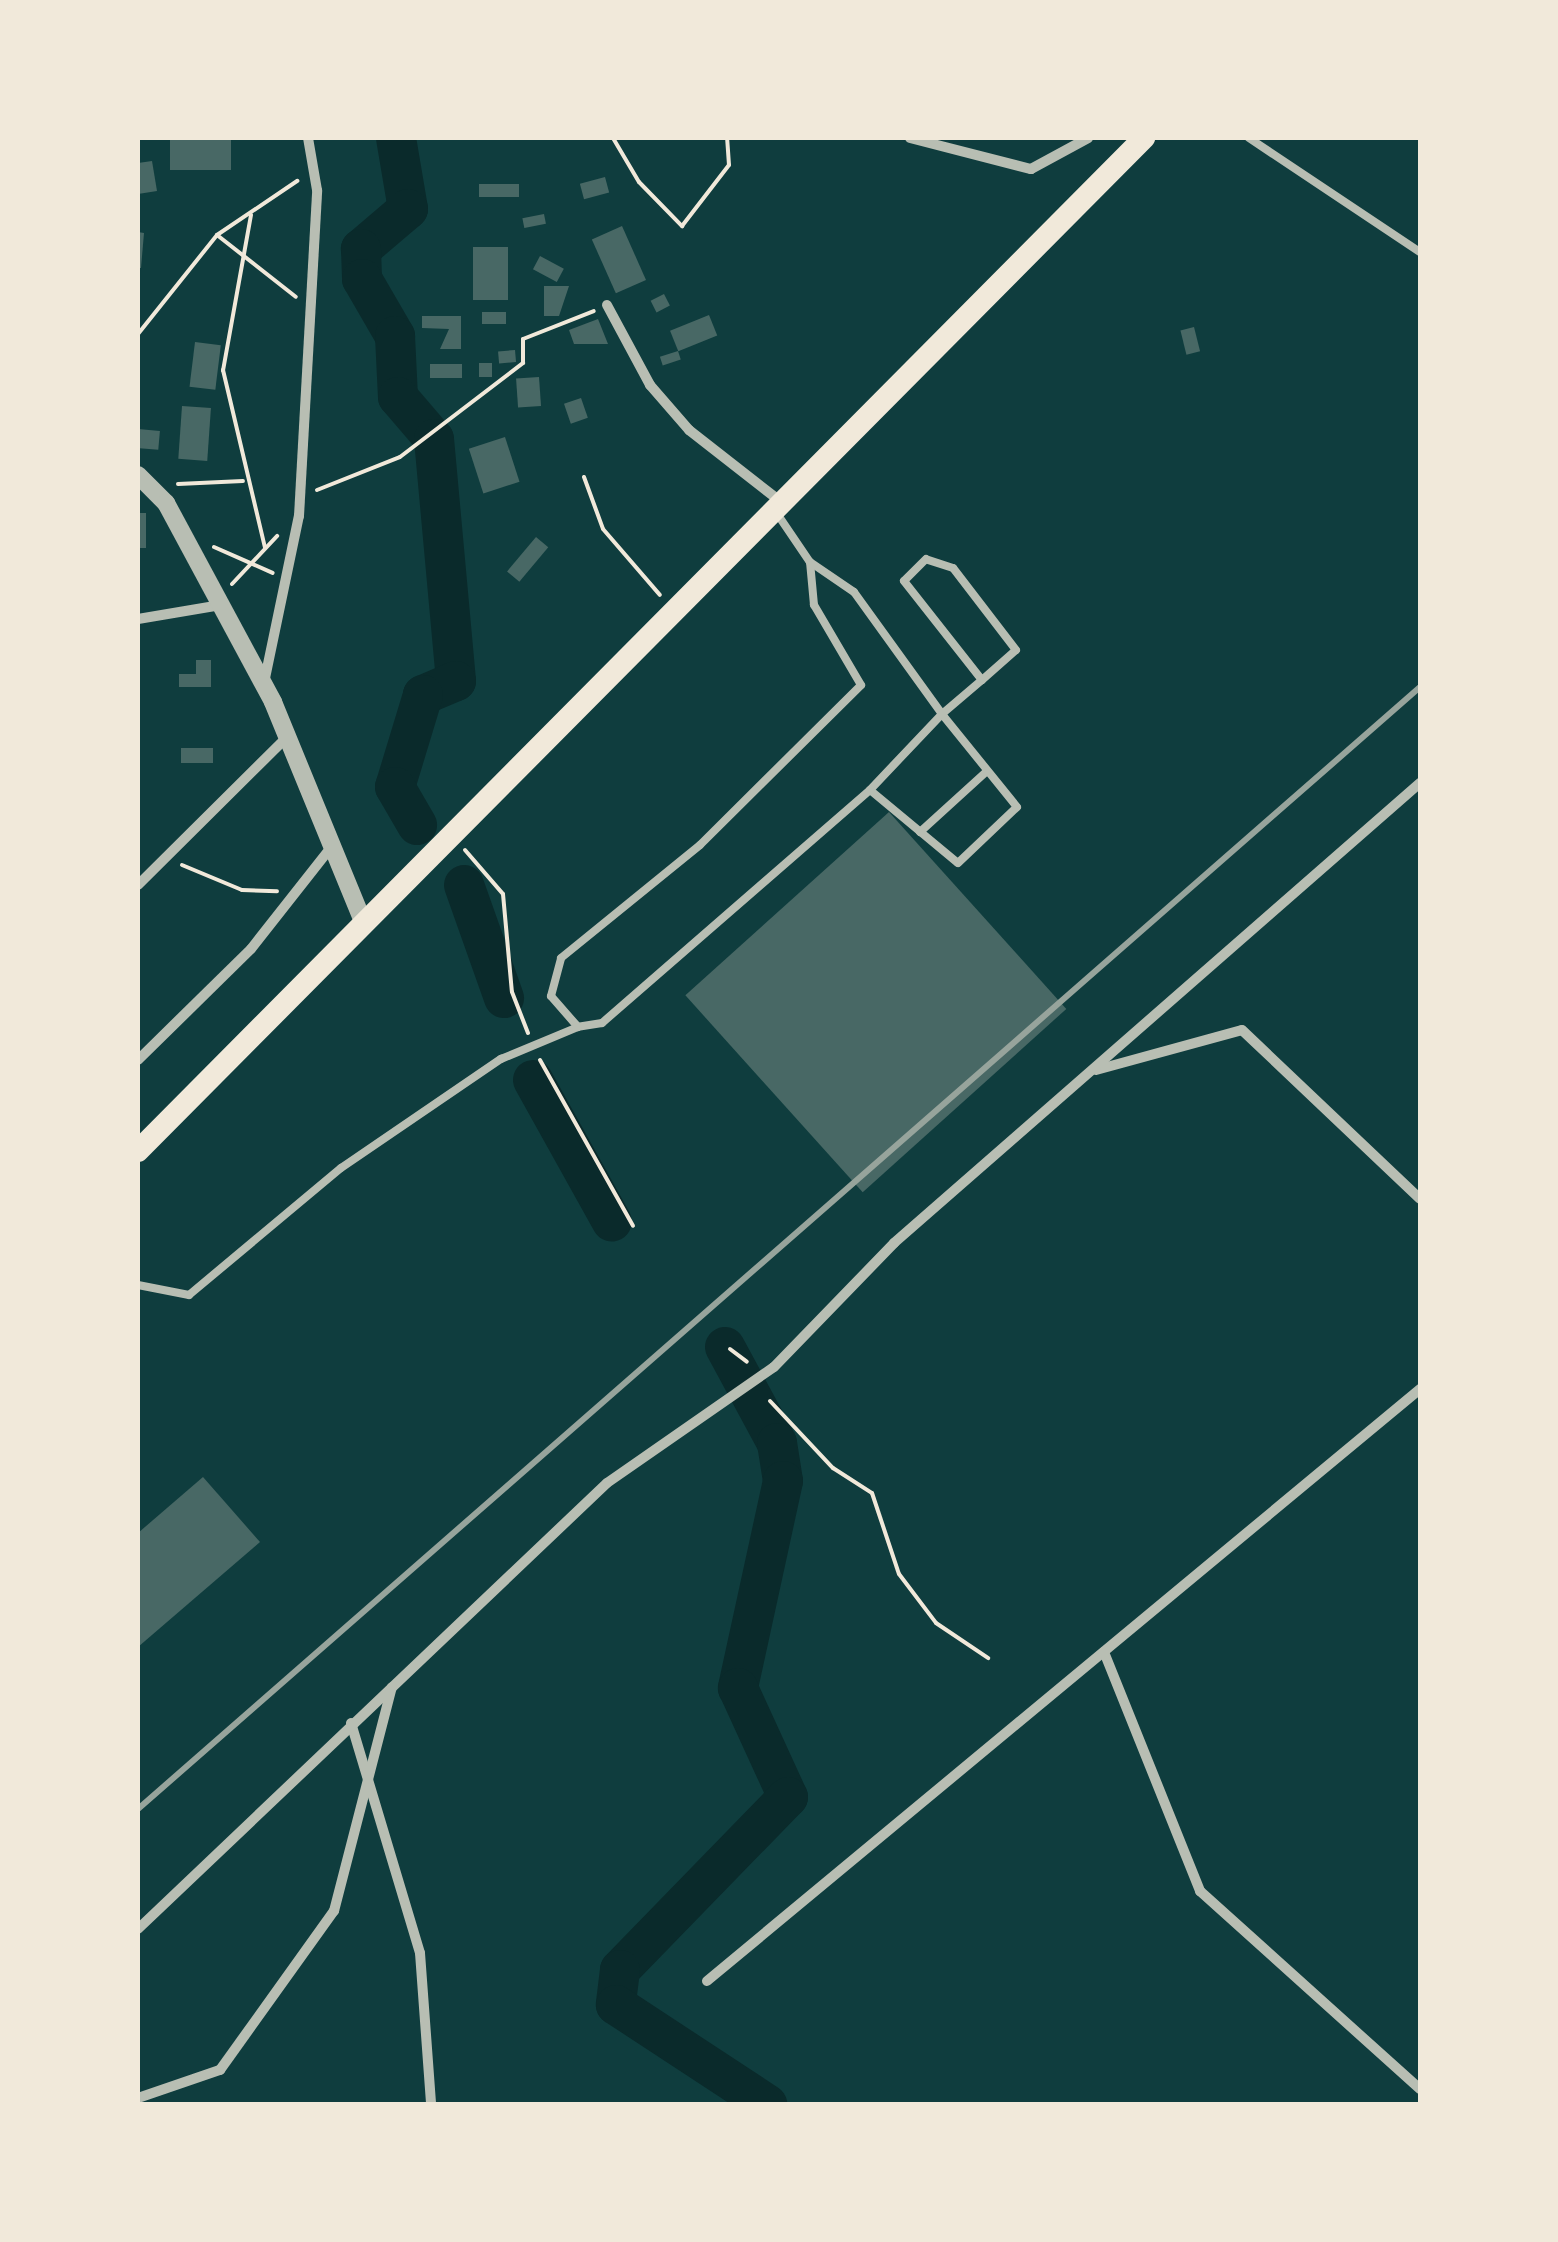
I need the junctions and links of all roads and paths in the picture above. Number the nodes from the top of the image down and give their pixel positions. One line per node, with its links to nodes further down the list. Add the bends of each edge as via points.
1 (308, 138): 10 (street)
2 (613, 138): 3 (path, via 639,182 682,226 729,165)
3 (728, 138)
4 (827, 138): 5 (path)
5 (848, 138)
6 (910, 138): 7 (street, via 1031,170)
7 (1088, 138)
8 (1144, 138): 22 (highway)
9 (1249, 138): 13 (lane)
10 (315, 164): 11 (path); 15 (street)
11 (252, 215): 12 (path); 14 (path)
12 (217, 234): 14 (path); 17 (path)
13 (1420, 252)
14 (250, 255): 15 (path); 20 (path, via 224,359)
15 (308, 305): 21 (street)
16 (607, 305): 21 (path, via 523,340 523,363 400,457 337,488); 22 (street, via 650,385 689,430)
17 (138, 334)
18 (584, 477): 30 (path, via 603,530 647,571)
19 (145, 480): 20 (path); 24 (street)
20 (244, 481): 25 (path)
21 (300, 488): 23 (street)
22 (776, 504): 26 (lane); 30 (highway)
23 (299, 516): 25 (path); 28 (street)
24 (180, 526): 27 (path); 29 (street)
25 (265, 546): 27 (path)
26 (810, 562): 34 (lane, via 854,592); 45 (lane, via 814,605 862,685 700,845 561,958 552,996)
27 (248, 565): 28 (path); 29 (path)
28 (292, 579): 33 (street)
29 (220, 602): 31 (street); 33 (street)
30 (668, 613): 44 (highway)
31 (138, 618)
32 (982, 680): 32 (lane, via 1016,650 953,568 926,559 909,569 908,590); 34 (lane)
33 (264, 684): 35 (street)
34 (942, 714): 36 (lane); 38 (lane)
35 (286, 738): 40 (street); 41 (street)
36 (986, 772): 39 (lane); 39 (lane, via 1018,806 958,862)
37 (1420, 783): 47 (street)
38 (870, 790): 39 (lane); 45 (lane, via 602,1023)
39 (920, 832)
40 (329, 850): 43 (street); 44 (street)
41 (165, 860): 42 (street); 43 (path, via 242,890)
42 (138, 884)
43 (302, 890): 46 (street)
44 (362, 920): 48 (highway)
45 (578, 1027): 50 (lane, via 502,1059 341,1168 189,1295)
46 (138, 1060)
47 (1090, 1072): 49 (street, via 1242,1030); 57 (street, via 894,1244 774,1367 607,1484)
48 (138, 1151)
49 (1420, 1199)
50 (138, 1286)
51 (730, 1349): 52 (path)
52 (746, 1362)
53 (1420, 1390): 55 (street)
54 (770, 1401): 56 (path, via 833,1468 872,1493 899,1574 936,1623)
55 (1104, 1652): 61 (street); 62 (street, via 1200,1891)
56 (988, 1658)
57 (393, 1685): 58 (street); 59 (street)
58 (351, 1723): 59 (street); 60 (street)
59 (368, 1780): 63 (street, via 334,1911 220,2070); 64 (street, via 430,2001)
60 (138, 1929)
61 (707, 1980)
62 (1420, 2089)
63 (138, 2098)
64 (431, 2104)

